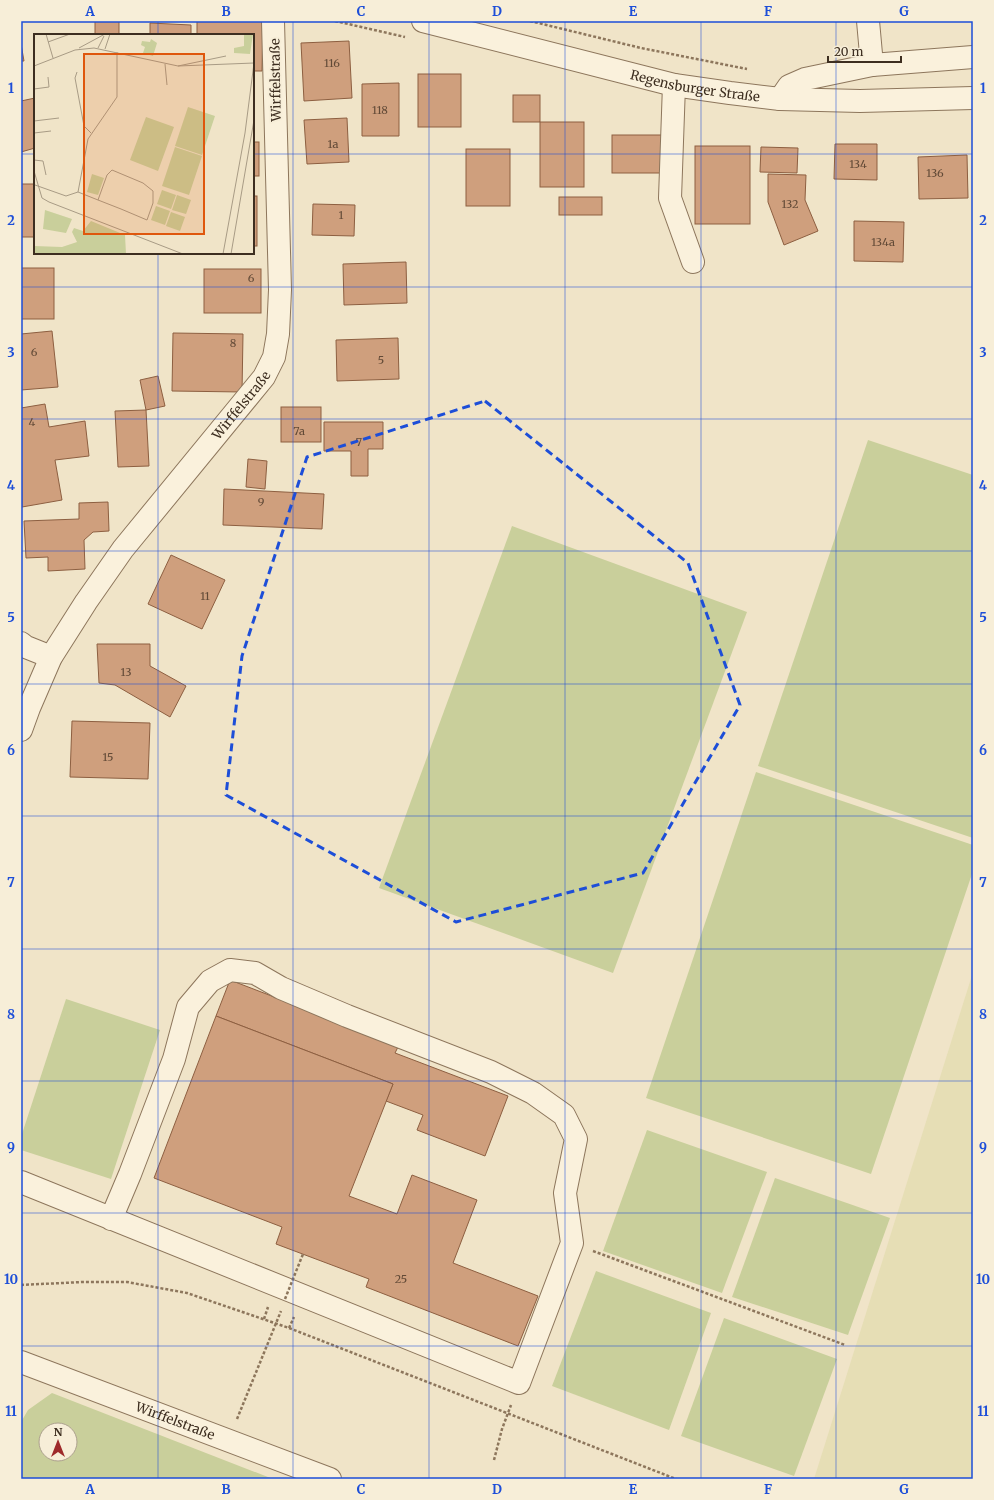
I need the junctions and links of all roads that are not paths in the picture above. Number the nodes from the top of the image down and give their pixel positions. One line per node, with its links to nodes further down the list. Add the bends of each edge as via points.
1 (273, 21): 11 (street, Wirffelstraße, via 280,290 274,357 264,377 251,394 123,549)
2 (423, 21): 6 (street, Regensburger Straße)
3 (868, 21): 5 (street)
4 (973, 57): 5 (street)
5 (872, 65): 8 (street, via 804,79 789,86)
6 (674, 85): 8 (street, Regensburger Straße); 9 (street, via 670,198)
7 (973, 98): 8 (street, Regensburger Straße, via 860,101)
8 (780, 99)
9 (693, 262)
10 (21, 643): 11 (street)
11 (51, 657): 12 (street, Wirffelstraße)
12 (21, 730)
13 (21, 1182): 14 (street)
14 (111, 1219): 14 (street, via 174,1059 188,1007 210,981 230,970 255,972 281,988 347,1016 491,1072 533,1093 564,1115 576,1139 565,1194 572,1243 519,1383)
15 (21, 1362): 16 (street, Wirffelstraße)
16 (330, 1479)

